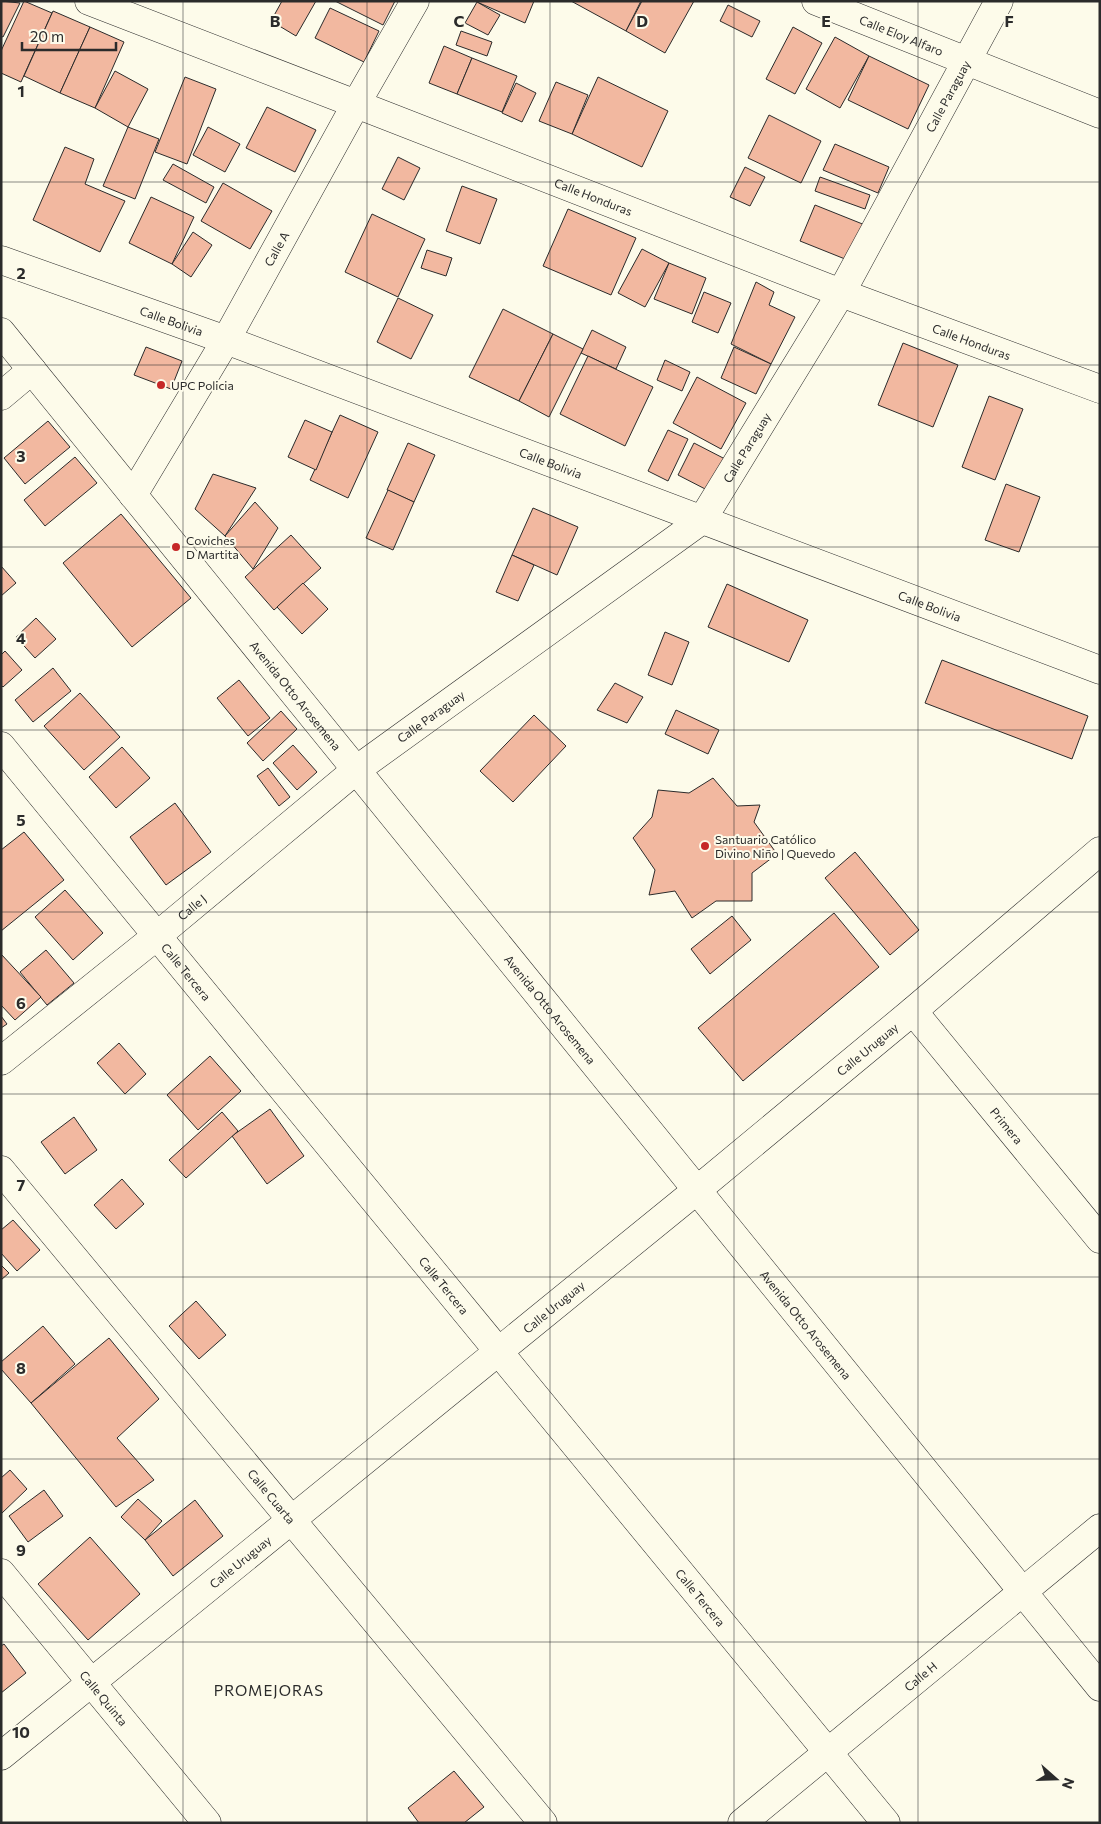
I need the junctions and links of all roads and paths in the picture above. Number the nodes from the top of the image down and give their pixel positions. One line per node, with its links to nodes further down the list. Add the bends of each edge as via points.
1 (89, 1): 6 (street, Calle Honduras)
2 (415, 1): 6 (street, Calle A)
3 (816, 1): 5 (street, Calle Eloy Alfaro)
4 (999, 1): 5 (street, Calle Paraguay)
5 (967, 62): 7 (street, Calle Eloy Alfaro); 9 (street, Calle Paraguay)
6 (356, 104): 9 (street, Calle Honduras); 11 (street, Calle A)
7 (1100, 114)
8 (1, 260): 11 (street, Calle Bolivia)
9 (840, 293): 13 (street, Calle Honduras); 16 (street, Calle Paraguay)
10 (1, 332): 12 (street, Avenida Otto Arosemena)
11 (226, 340): 15 (street, Calle A); 16 (street, Calle Bolivia)
12 (32, 370): 14 (street); 15 (street, Avenida Otto Arosemena)
13 (1100, 389)
14 (1, 396)
15 (133, 495): 19 (street, Avenida Otto Arosemena)
16 (702, 520): 17 (street, Calle Bolivia); 19 (street, Calle Paraguay)
17 (1100, 670)
18 (1, 746): 21 (street, Calle Tercera)
19 (356, 770): 21 (street, Calle J); 25 (street, Avenida Otto Arosemena)
20 (1100, 851): 22 (street, Calle Uruguay)
21 (158, 935): 23 (street, Calle J); 27 (street, Calle Tercera)
22 (913, 1011): 25 (street, Calle Uruguay); 26 (street, Primera)
23 (1, 1061)
24 (1, 1170): 28 (street, Calle Cuarta)
25 (697, 1190): 27 (street, Calle Uruguay); 31 (street, Avenida Otto Arosemena)
26 (1100, 1239)
27 (499, 1351): 28 (street, Calle Uruguay); 34 (street, Calle Tercera)
28 (291, 1520): 32 (street, Calle Uruguay); 37 (street, Calle Cuarta)
29 (1100, 1528): 31 (street, Calle H)
30 (1, 1573): 32 (street, Calle Quinta)
31 (1022, 1591): 33 (street, Avenida Otto Arosemena); 34 (street, Calle H)
32 (92, 1682): 35 (street, Calle Uruguay); 36 (street, Calle Quinta)
33 (1100, 1687)
34 (827, 1752): 38 (street, Calle H); 39 (street, Calle Tercera)
35 (1, 1756)
36 (207, 1823)
37 (543, 1823)
38 (742, 1823)
39 (886, 1823)

